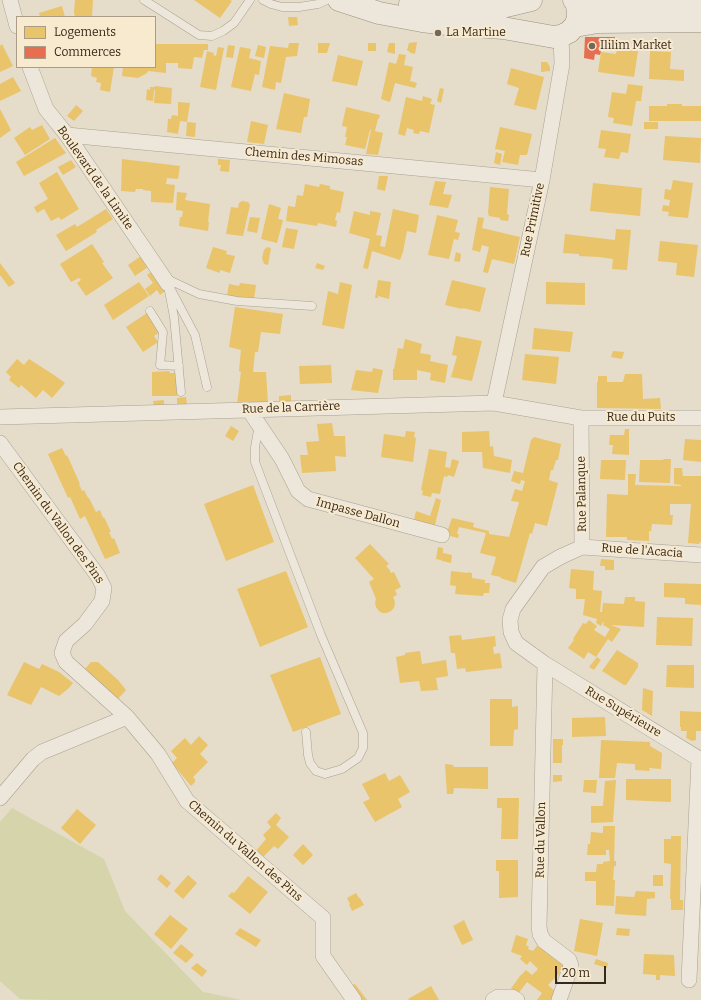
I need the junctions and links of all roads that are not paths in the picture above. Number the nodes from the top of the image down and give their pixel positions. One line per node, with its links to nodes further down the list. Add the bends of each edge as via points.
1 (10, 0): 13 (street)
2 (144, 0): 3 (lane, via 198,35 212,36 234,23)
3 (250, 0)
4 (262, 0): 5 (lane, via 282,8 318,4)
5 (327, 0)
6 (339, 0): 14 (street, via 379,14 422,22)
7 (389, 0): 8 (street, via 463,10 502,7)
8 (531, 0)
9 (537, 0): 14 (street, via 533,6 534,24 540,31)
10 (575, 1): 11 (street, via 602,4); 14 (street, via 578,18)
11 (701, 1)
12 (696, 18): 14 (street, via 598,22)
13 (16, 22)
14 (561, 33): 17 (street, Rue Primitive, via 562,64)
15 (30, 68): 16 (street, Boulevard de la Limite, via 46,109)
16 (67, 135): 17 (street, Chemin des Mimosas); 18 (street, Boulevard de la Limite)
17 (542, 180): 24 (street, Rue Primitive)
18 (165, 280): 19 (lane, via 199,294 237,301); 21 (lane, via 174,317); 22 (lane, via 195,335)
19 (312, 306)
20 (150, 311): 21 (lane, via 163,332 160,364)
21 (179, 366): 23 (lane)
22 (207, 387)
23 (181, 392)
24 (494, 403): 25 (street, Rue de la Carrière); 27 (street, Rue de la Carrière)
25 (250, 410): 26 (street, Rue de la Carrière); 29 (street, Impasse Dallon)
26 (0, 417)
27 (581, 418): 28 (street, Rue du Puits); 32 (street, Rue Palanque)
28 (701, 418)
29 (259, 424): 31 (street, Impasse Dallon, via 282,459 298,491 308,499); 36 (lane, via 255,462 363,733 363,748 358,758 342,769 325,774 316,771 310,763)
30 (0, 443): 35 (street, Chemin du Vallon des Pins, via 98,576 104,588 102,601 85,624 66,641 62,653 66,662)
31 (442, 536)
32 (582, 547): 33 (street, Rue de l'Acacia); 34 (street, Rue Palanque, via 544,567 513,609 510,620 511,632 516,643)
33 (701, 555)
34 (545, 664): 37 (street, Rue Supérieure); 43 (street, Rue du Vallon, via 539,926 544,941 569,960 571,966)
35 (127, 717): 38 (street, via 42,752); 40 (street, Chemin du Vallon des Pins, via 158,754 187,801 323,918 323,956)
36 (306, 732)
37 (700, 759): 39 (street)
38 (0, 798)
39 (689, 980)
40 (354, 1000)
41 (493, 1000): 42 (street, via 498,997 512,997)
42 (518, 1000)
43 (559, 1000)

